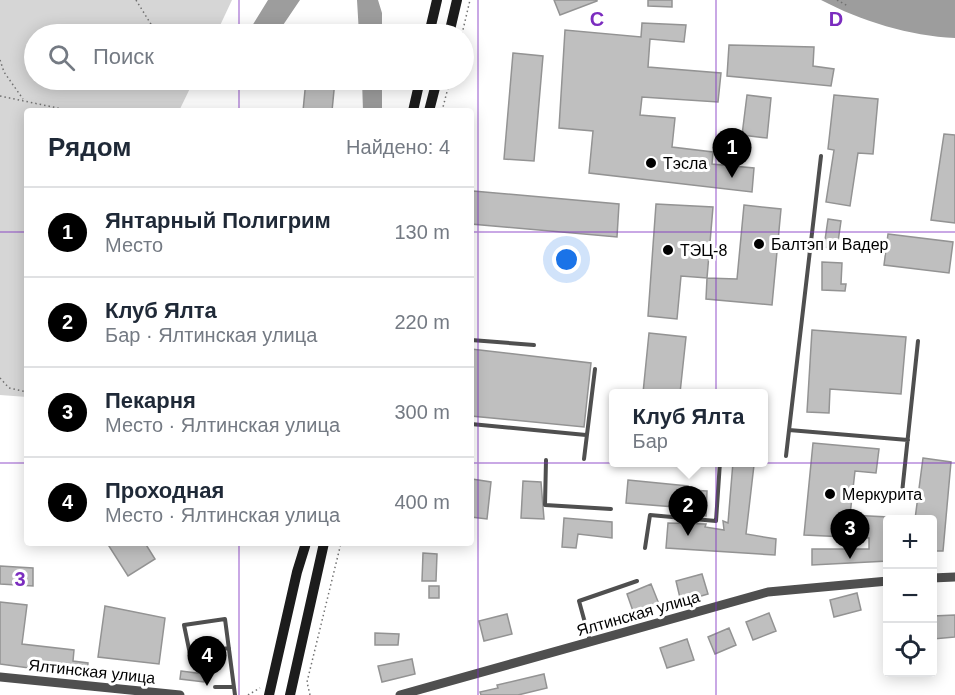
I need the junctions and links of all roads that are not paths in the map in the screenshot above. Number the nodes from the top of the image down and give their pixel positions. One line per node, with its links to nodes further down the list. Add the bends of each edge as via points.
1 (457, 0): 4 (main road)
2 (435, 6): 3 (main road)
3 (431, 24)
4 (451, 24)
5 (418, 90): 7 (main road)
6 (434, 90): 8 (main road)
7 (414, 108)
8 (430, 108)
9 (821, 156): 15 (lane)
10 (474, 340): 12 (lane)
11 (918, 341): 17 (lane)
12 (534, 345)
13 (595, 369): 16 (lane)
14 (474, 424): 16 (lane)
15 (789, 430): 17 (lane); 18 (lane)
16 (586, 435): 19 (lane)
17 (908, 440): 22 (lane)
18 (786, 456)
19 (584, 459)
20 (546, 460): 23 (lane, via 545,505)
21 (720, 467): 26 (lane, via 716,521 650,515)
22 (902, 493)
23 (611, 509)
24 (305, 546): 36 (main road)
25 (323, 546): 39 (main road)
26 (645, 548)
27 (955, 577): 28 (street)
28 (937, 578)
29 (637, 581): 31 (lane, via 579,601)
30 (883, 581): 31 (street, Ялтинская улица, via 768,592)
31 (591, 642): 40 (street, Ялтинская улица)
32 (229, 648): 32 (lane, via 225,619 184,625 190,654); 35 (lane)
33 (0, 677): 37 (street, Ялтинская улица)
34 (214, 687): 35 (lane)
35 (234, 687): 38 (lane)
36 (265, 691)
37 (180, 695)
38 (235, 695)
39 (290, 695)
40 (400, 695)

